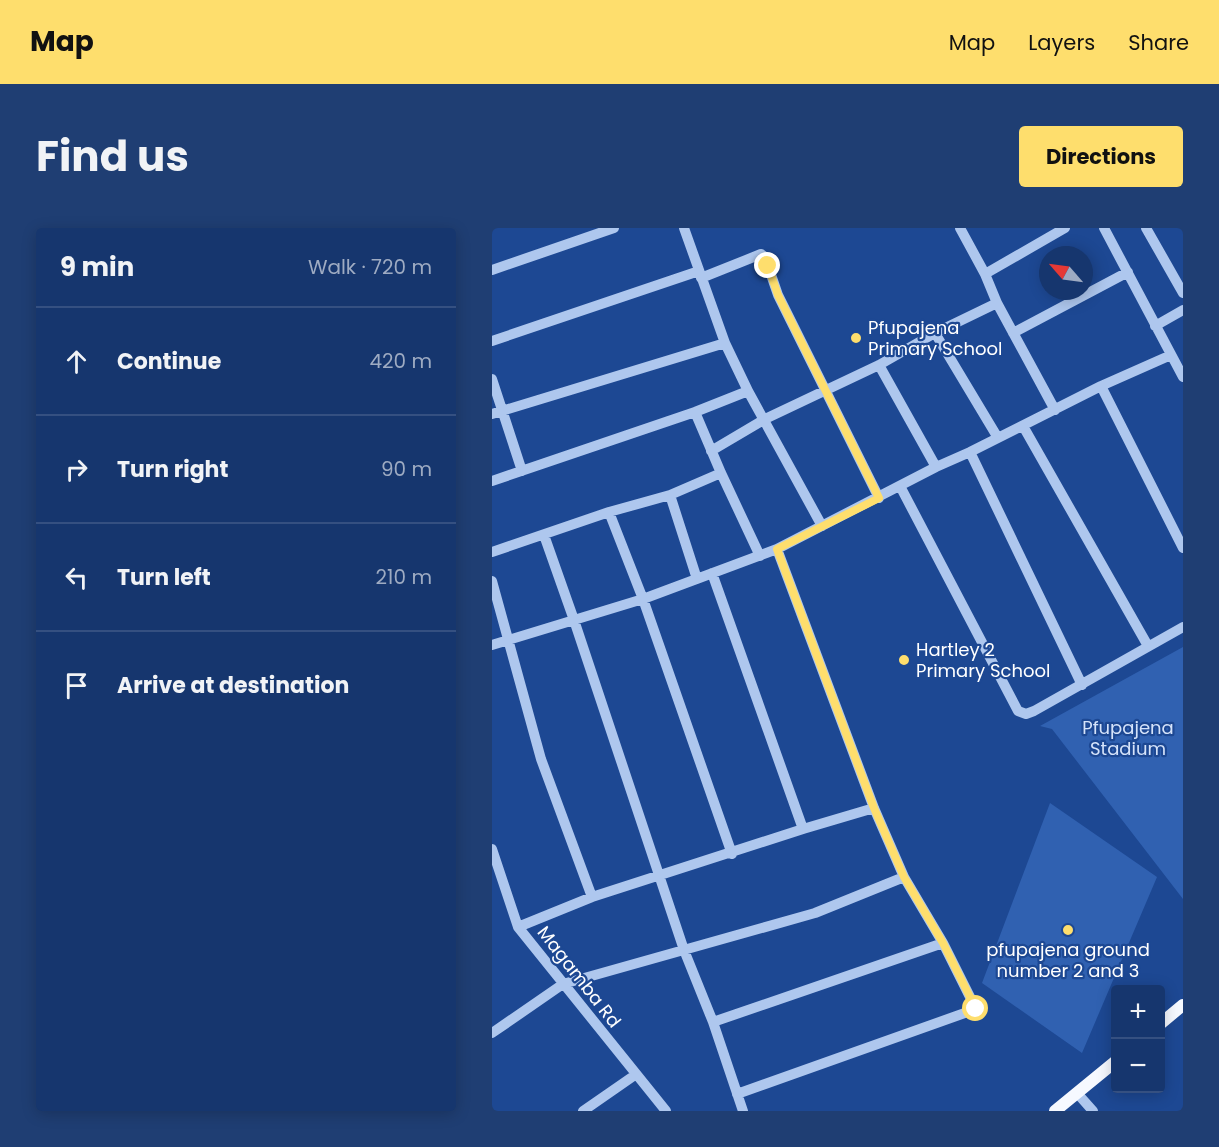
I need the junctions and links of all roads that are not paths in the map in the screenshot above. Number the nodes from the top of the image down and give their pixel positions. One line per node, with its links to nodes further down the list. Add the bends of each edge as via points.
1 (614, 228): 7 (street)
2 (684, 228): 9 (street)
3 (960, 228): 10 (street)
4 (1065, 228): 10 (street)
5 (1104, 228): 8 (street)
6 (1146, 228): 11 (street)
7 (492, 270)
8 (1128, 272): 14 (street); 16 (street)
9 (700, 274): 17 (street); 18 (street); 25 (street, via 761,254 765,257 778,295)
10 (985, 274): 12 (street)
11 (1183, 293)
12 (997, 303): 15 (street); 16 (street)
13 (1183, 310): 14 (street)
14 (1155, 326): 19 (street)
15 (935, 333): 20 (street); 31 (street)
16 (1013, 333): 26 (street)
17 (492, 342)
18 (724, 343): 24 (street); 28 (street)
19 (1171, 354): 21 (street); 23 (street)
20 (879, 365): 25 (street); 34 (street)
21 (1183, 378)
22 (492, 379): 28 (street)
23 (1101, 386): 26 (street); 44 (street)
24 (748, 391): 27 (street); 29 (street)
25 (827, 391): 29 (street); 40 (street)
26 (1054, 410): 30 (street)
27 (695, 412): 32 (street); 35 (street)
28 (497, 413): 35 (street)
29 (765, 419): 32 (street); 42 (street)
30 (1023, 426): 31 (street); 56 (street)
31 (998, 438): 33 (street)
32 (711, 451): 36 (street)
33 (970, 452): 34 (street); 57 (street)
34 (936, 467): 38 (street)
35 (522, 471): 37 (street)
36 (721, 473): 39 (street); 47 (street)
37 (492, 481)
38 (900, 486): 40 (street); 57 (street, via 1018,711 1034,711)
39 (670, 495): 41 (street); 49 (street)
40 (879, 498): 42 (street)
41 (609, 512): 43 (street); 51 (street)
42 (822, 526): 45 (street)
43 (544, 535): 46 (street); 52 (street)
44 (1183, 548)
45 (777, 549): 47 (street); 58 (street)
46 (492, 552)
47 (760, 556): 48 (street)
48 (712, 573): 49 (street); 59 (street)
49 (697, 579): 51 (street)
50 (492, 581): 54 (street)
51 (643, 599): 52 (street); 61 (street)
52 (574, 620): 54 (street); 62 (street)
53 (1183, 627): 56 (street)
54 (508, 641): 55 (street); 64 (street, via 541,759)
55 (492, 645)
56 (1148, 646): 57 (street)
57 (1082, 684)
58 (874, 808): 59 (street); 63 (street)
59 (802, 829): 61 (street)
60 (492, 850): 65 (street, Magamba Rd)
61 (732, 854): 62 (street)
62 (659, 877): 64 (street); 67 (street)
63 (904, 877): 66 (street); 67 (street, via 814,913)
64 (592, 897): 65 (street)
65 (518, 927): 68 (street, Magamba Rd)
66 (943, 943): 71 (street); 76 (street, via 976,1009)
67 (684, 950): 68 (street); 71 (street)
68 (562, 984): 72 (street); 74 (street, Magamba Rd)
69 (1183, 1005): 70 (main road)
70 (1165, 1021)
71 (712, 1022): 76 (street)
72 (492, 1033)
73 (1111, 1065): 75 (main road)
74 (635, 1075): 77 (street); 78 (street, Magamba Rd)
75 (1077, 1093): 80 (main road); 81 (street)
76 (737, 1094): 79 (street)
77 (583, 1111)
78 (666, 1111)
79 (743, 1111)
80 (1055, 1111)
81 (1093, 1111)

